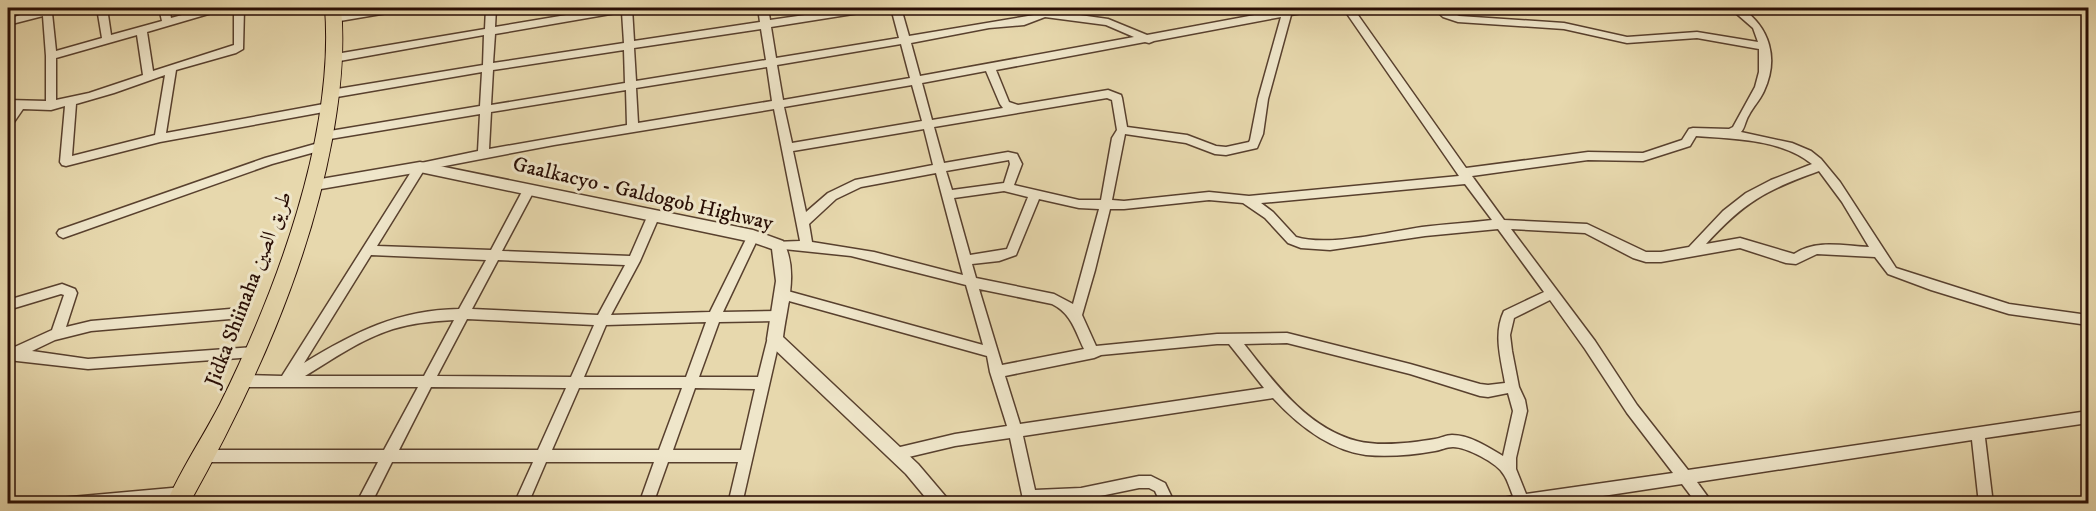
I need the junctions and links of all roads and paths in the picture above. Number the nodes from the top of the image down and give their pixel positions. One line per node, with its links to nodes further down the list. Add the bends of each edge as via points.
1 (60, 8): 17 (street)
2 (102, 8): 26 (street)
3 (164, 8): 22 (street)
4 (218, 8): 22 (street)
5 (238, 8): 35 (street, via 236,49)
6 (399, 8): 19 (street)
7 (491, 8): 25 (street)
8 (625, 8): 25 (street); 30 (street)
9 (763, 8): 23 (street)
10 (872, 8): 23 (street)
11 (896, 8): 27 (street)
12 (1018, 8): 20 (street)
13 (1314, 8): 18 (street)
14 (1348, 8): 59 (street)
15 (1438, 8): 29 (street, via 1458,19 1564,26 1627,40 1697,35)
16 (1735, 8): 29 (street, via 1761,32)
17 (48, 9): 21 (street); 31 (street)
18 (1280, 11): 28 (street); 50 (street, via 1281,40 1253,145 1215,150 1187,139)
19 (333, 13): 32 (main road, Jidka Shiinaha طريق الصين)
20 (1044, 14): 27 (street, via 1031,22); 28 (street, via 1108,22)
21 (8, 22)
22 (167, 22): 24 (street)
23 (766, 24): 30 (street); 33 (street)
24 (141, 29): 26 (street); 37 (street)
25 (491, 29): 32 (street); 36 (street)
26 (107, 39): 31 (street)
27 (906, 40): 33 (street); 38 (street)
28 (1149, 40): 34 (street)
29 (1764, 46): 51 (street, via 1765,73 1759,91 1744,111 1738,129)
30 (628, 47): 36 (street); 39 (street)
31 (51, 56): 44 (street)
32 (334, 58): 40 (main road, Jidka Shiinaha طريق الصين)
33 (771, 62): 39 (street); 42 (street)
34 (990, 67): 38 (street); 45 (street, via 1005,104)
35 (171, 68): 37 (street); 52 (street)
36 (487, 68): 40 (street); 46 (street)
37 (149, 77): 41 (street)
38 (916, 80): 42 (street); 48 (street)
39 (630, 86): 46 (street); 49 (street)
40 (330, 100): 52 (street); 53 (main road, Jidka Shiinaha طريق الصين)
41 (71, 102): 44 (street); 52 (street, via 66,162)
42 (778, 104): 49 (street); 54 (street)
43 (13, 105): 44 (street); 47 (street)
44 (51, 105)
45 (1017, 109): 48 (street); 50 (street, via 1115,95)
46 (486, 111): 53 (street); 55 (street)
47 (8, 122)
48 (929, 124): 54 (street); 58 (street)
49 (633, 126): 55 (street)
50 (1122, 130): 66 (street)
51 (1726, 134): 56 (street, via 1784,145 1807,154); 59 (street, via 1693,132 1686,143 1643,157 1588,156)
52 (160, 138)
53 (323, 141): 60 (main road, Jidka Shiinaha طريق الصين); 70 (street)
54 (787, 148): 68 (street)
55 (483, 154): 57 (street)
56 (1820, 166): 75 (street, via 1750,196); 76 (street)
57 (420, 167): 60 (street, Gaalkacyo - Galdogob Highway); 62 (street, Gaalkacyo - Galdogob Highway); 74 (street)
58 (941, 168): 61 (street, via 1013,157 1016,164); 63 (street); 68 (street, via 846,188)
59 (1466, 176): 65 (street); 69 (street)
60 (315, 185): 93 (main road, Jidka Shiinaha طريق الصين)
61 (1008, 188): 63 (street); 64 (street)
62 (529, 189): 67 (street, Gaalkacyo - Galdogob Highway); 77 (street)
63 (948, 195): 78 (street)
64 (1034, 196): 66 (street); 78 (street, via 1012,252)
65 (1249, 200): 66 (street, via 1209,196); 69 (street, via 1292,240 1306,244 1330,245)
66 (1106, 205): 86 (street)
67 (653, 217): 71 (street, Gaalkacyo - Galdogob Highway); 79 (street)
68 (803, 222): 72 (street)
69 (1503, 225): 75 (street, via 1587,230 1647,257); 81 (street)
70 (63, 233)
71 (753, 236): 73 (street, Gaalkacyo - Galdogob Highway); 87 (street)
72 (807, 244): 73 (street); 80 (street, via 866,254)
73 (778, 245): 82 (street, Gaalkacyo - Galdogob Highway, via 783,259)
74 (368, 250): 77 (street); 98 (street)
75 (1692, 252): 76 (street, via 1740,243 1796,259 1817,249)
76 (1878, 252): 90 (street, via 1892,272 1940,288 2009,309)
77 (494, 256): 79 (street); 85 (street)
78 (965, 260): 80 (street)
79 (634, 261): 89 (street)
80 (971, 282): 86 (street, via 1054,299); 94 (street)
81 (1550, 294): 104 (street, via 1508,315 1504,335); 116 (street)
82 (784, 295): 88 (street); 94 (street); 109 (street, Gaalkacyo - Galdogob Highway, via 776,339)
83 (8, 305): 91 (street, via 67,290 71,293 70,302)
84 (230, 314): 91 (street, via 101,325)
85 (463, 314): 89 (street); 98 (street, via 405,320 372,331); 100 (street)
86 (1076, 314): 95 (street)
87 (715, 315): 88 (street); 89 (street); 102 (street)
88 (779, 316): 103 (street)
89 (602, 320): 101 (street)
90 (2088, 320)
91 (57, 334): 96 (street)
92 (1232, 338): 95 (street); 104 (street, via 1307,341 1480,390); 105 (street)
93 (254, 352): 96 (street, via 88,364 61,363 32,354); 99 (main road, Jidka Shiinaha طريق الصين)
94 (990, 352): 97 (street)
95 (1094, 353): 97 (street)
96 (8, 355)
97 (996, 372): 107 (street)
98 (286, 380): 99 (street); 100 (street)
99 (241, 381): 111 (main road, Jidka Shiinaha طريق الصين)
100 (427, 382): 101 (street); 114 (street)
101 (574, 382): 102 (street); 110 (street)
102 (690, 383): 103 (street); 112 (street)
103 (763, 383): 113 (street)
104 (1512, 387): 115 (street, via 1520,411)
105 (1274, 392): 107 (street); 115 (street, via 1297,416 1327,435 1358,447 1387,449 1453,441 1491,455)
106 (2088, 417): 108 (street)
107 (1015, 431): 109 (street); 118 (street)
108 (1978, 434): 116 (street); 129 (street)
109 (896, 454): 125 (street, Gaalkacyo - Galdogob Highway)
110 (542, 455): 112 (street); 114 (street); 122 (street)
111 (203, 456): 114 (street); 117 (main road, Jidka Shiinaha طريق الصين)
112 (664, 456): 113 (street); 123 (street)
113 (746, 456): 124 (street)
114 (388, 457): 121 (street)
115 (1509, 469): 119 (street)
116 (1685, 477): 119 (street); 128 (street)
117 (180, 498): 120 (street)
118 (1030, 500): 126 (street, via 1151,482 1160,487)
119 (1522, 502): 127 (street)
120 (60, 504)
121 (363, 504)
122 (521, 504)
123 (646, 504)
124 (735, 504)
125 (943, 504)
126 (1168, 504)
127 (1504, 504)
128 (1706, 504)
129 (1986, 504)

